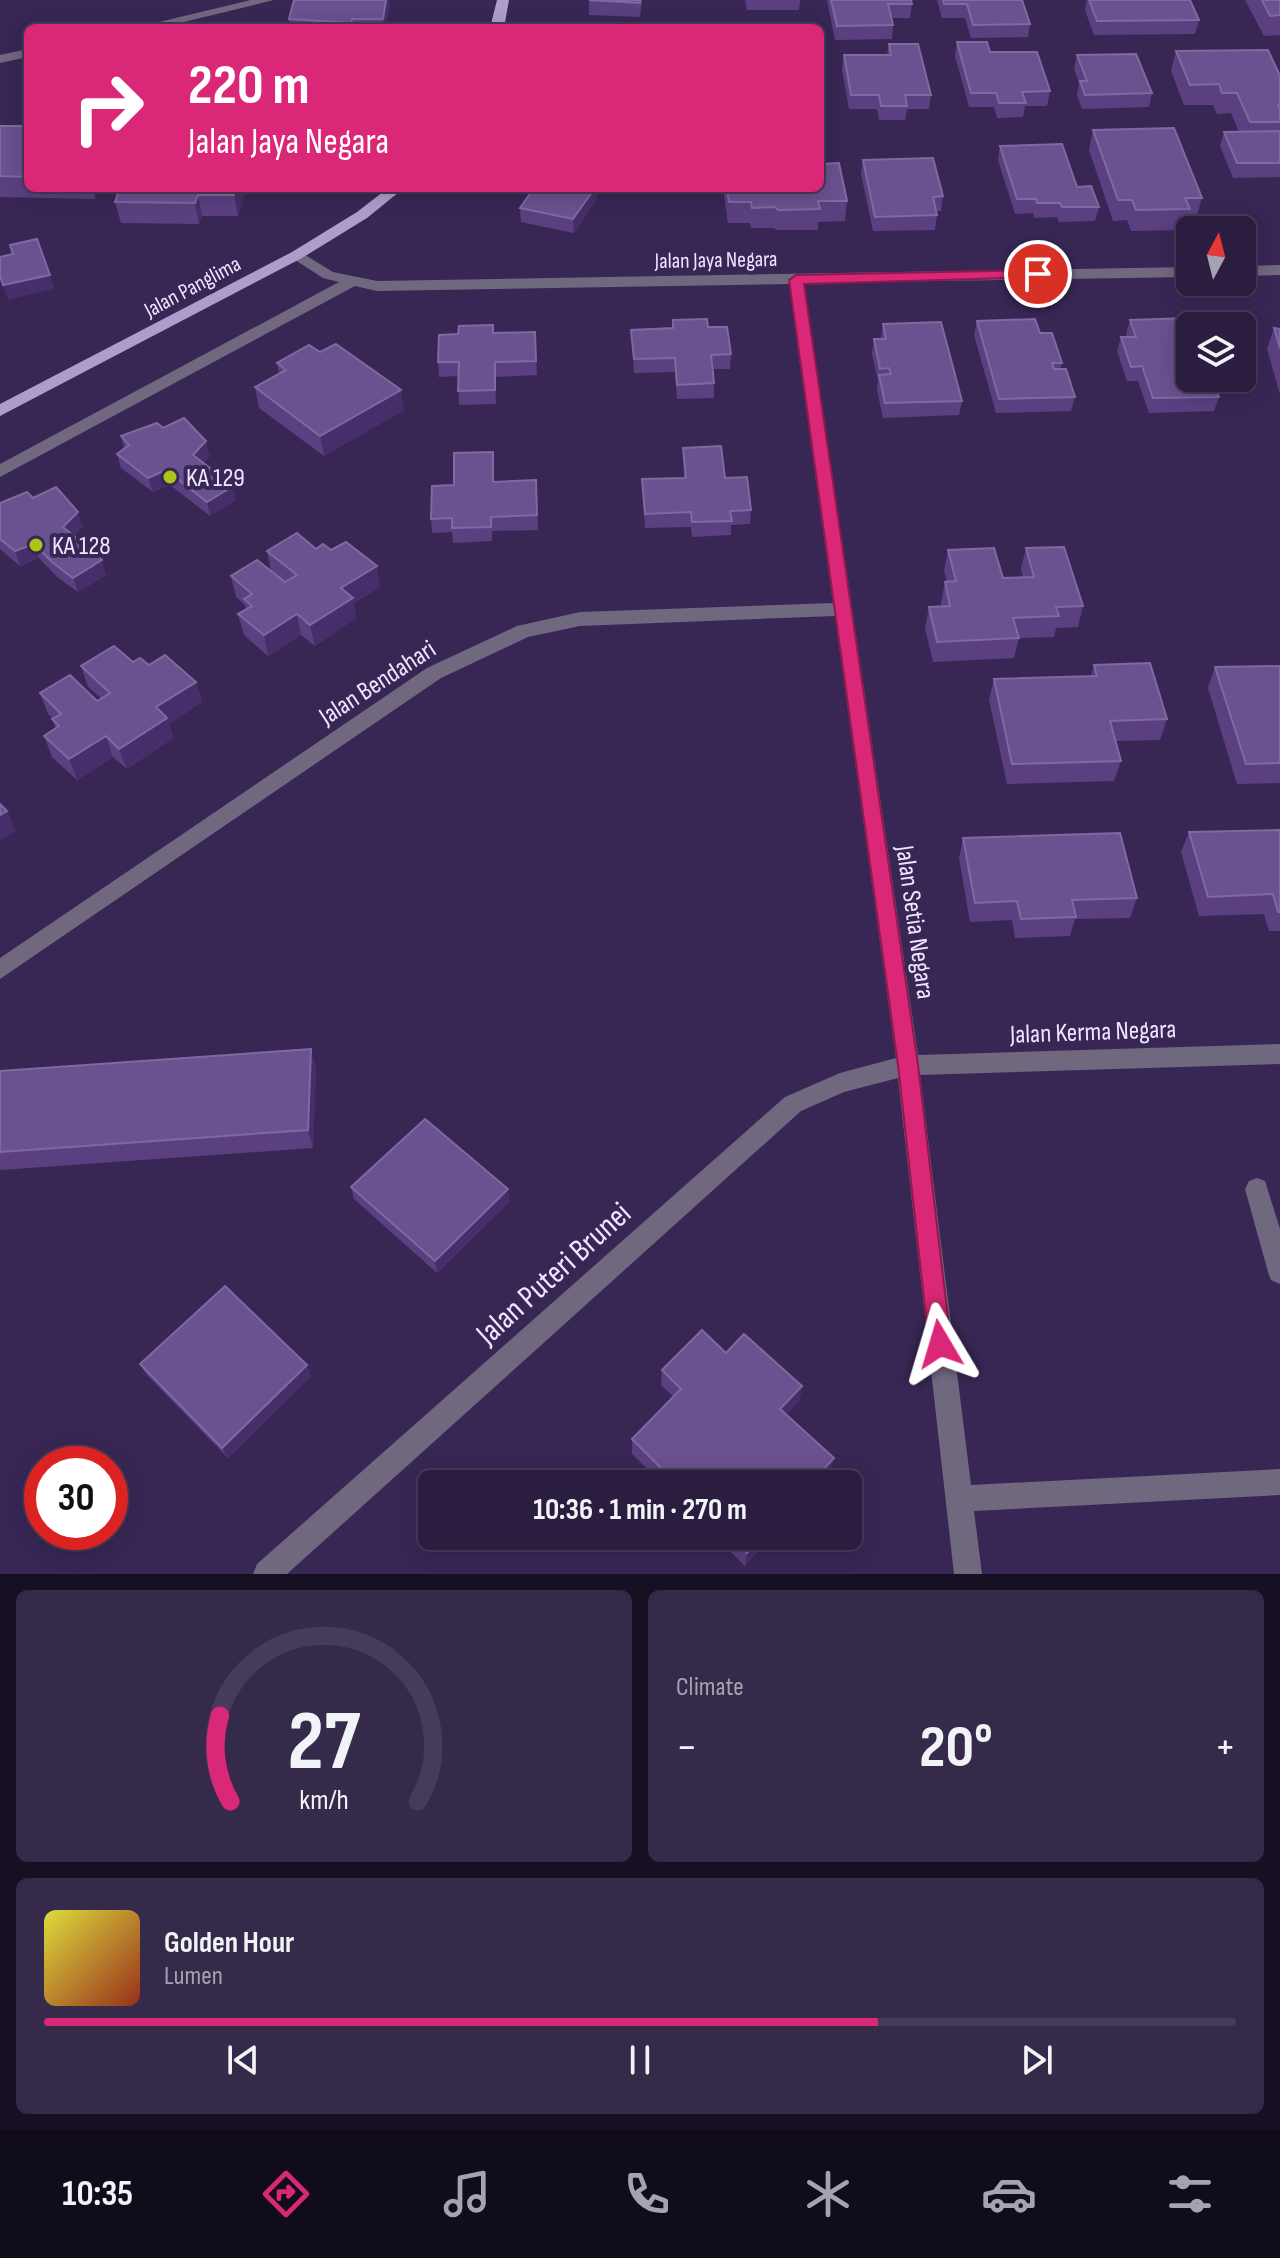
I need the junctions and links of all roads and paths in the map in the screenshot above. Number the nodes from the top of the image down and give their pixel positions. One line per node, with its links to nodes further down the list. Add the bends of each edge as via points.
1 (268, 0): 3 (street)
2 (503, 0): 4 (main road)
3 (159, 24)
4 (498, 24)
5 (24, 54): 6 (street)
6 (0, 59)
7 (392, 192): 8 (main road, Jalan Panglima)
8 (297, 255): 13 (street, Jalan Jaya Negara, via 328,275); 14 (main road, Jalan Panglima)
9 (1280, 270): 10 (street)
10 (1256, 271)
11 (1176, 272): 12 (street, Jalan Jaya Negara)
12 (796, 280): 13 (street, Jalan Jaya Negara, via 377,286); 16 (street, Jalan Setia Negara)
13 (351, 282): 15 (street)
14 (0, 411)
15 (0, 471)
16 (843, 609): 17 (street, Jalan Bendahari, via 580,619 524,631 479,649 434,673); 19 (street, Jalan Setia Negara)
17 (0, 970)
18 (1280, 1054): 19 (street, Jalan Kerma Negara)
19 (908, 1065): 23 (street, Jalan Setia Negara); 24 (street, Jalan Puteri Brunei, via 840,1083 793,1104)
20 (1257, 1189): 21 (street)
21 (1280, 1272)
22 (1280, 1482): 23 (street)
23 (958, 1499): 25 (street, Jalan Setia Negara)
24 (267, 1574)
25 (968, 1574)

